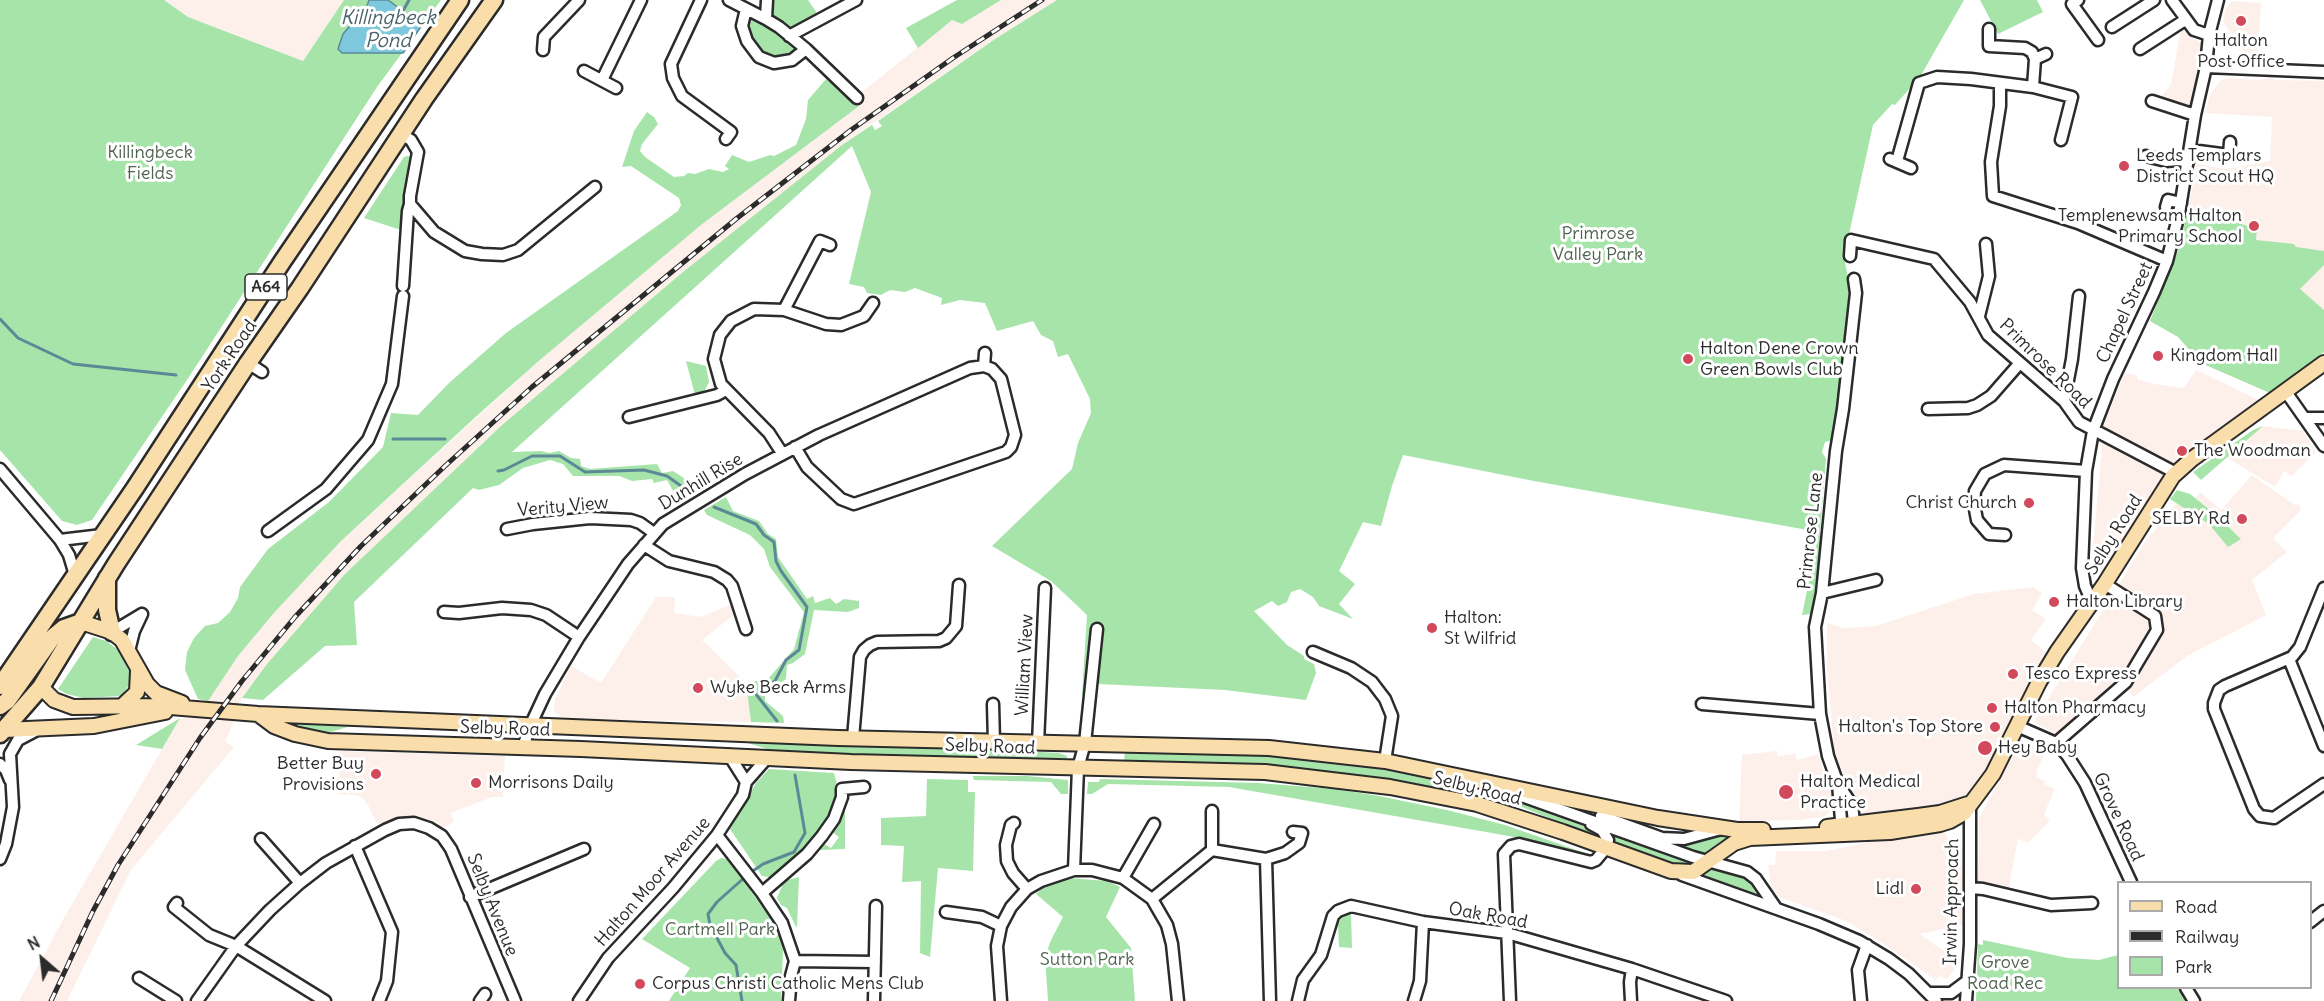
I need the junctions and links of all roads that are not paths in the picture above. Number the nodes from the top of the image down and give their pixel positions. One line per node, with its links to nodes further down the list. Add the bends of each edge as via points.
1 (452, 0): 19 (highway)
2 (460, 0): 19 (highway, York Road / A64)
3 (494, 0): 38 (highway, York Road / A64)
4 (579, 0): 25 (street, via 544,37)
5 (641, 0): 31 (street)
6 (701, 0): 39 (street, via 671,64 673,78 682,96 731,132)
7 (729, 0): 14 (street)
8 (767, 0): 15 (street)
9 (856, 0): 21 (street)
10 (2078, 0): 22 (street, via 2072,4)
11 (2154, 0): 17 (street)
12 (2172, 0): 16 (street)
13 (2218, 0): 20 (street, Chapel Street)
14 (746, 9): 15 (street); 23 (street, via 742,26 759,57 774,63 792,60)
15 (766, 19): 21 (street)
16 (2185, 20): 20 (street, via 2194,30); 24 (street)
17 (2112, 27)
18 (1989, 29): 27 (street, via 1989,46 2025,48)
19 (438, 30): 80 (highway, York Road / A64)
20 (2209, 35): 28 (street, Chapel Street)
21 (789, 36): 23 (street)
22 (2098, 40)
23 (806, 49): 35 (street)
24 (2140, 49)
25 (543, 50)
26 (2046, 54): 27 (street)
27 (2035, 59): 33 (street)
28 (2206, 67): 30 (street); 37 (street, Chapel Street)
29 (584, 71): 31 (street)
30 (2324, 72)
31 (602, 80): 34 (street)
32 (2000, 83): 33 (street); 45 (street, via 1937,77 1919,83 1893,160); 53 (street, via 1991,162 1993,196 2078,223)
33 (2033, 87): 40 (street, via 2072,97)
34 (616, 88)
35 (858, 98)
36 (2152, 100): 37 (street)
37 (2195, 115): 42 (street, Chapel Street)
38 (401, 134): 48 (street, via 411,140 418,152); 85 (highway, York Road / A64, via 300,288 255,367)
39 (726, 139)
40 (2061, 140)
41 (2230, 142): 42 (street, via 2229,155)
42 (2190, 150): 44 (street, Chapel Street)
43 (2144, 153): 44 (street, via 2166,161)
44 (2188, 162): 47 (street, Chapel Street)
45 (1911, 168)
46 (595, 187): 48 (street, via 532,240 503,255 465,251 434,232)
47 (2181, 203): 49 (street, via 2168,200); 53 (street, Chapel Street)
48 (410, 204): 78 (street, via 392,384 368,440 326,489)
49 (2166, 207)
50 (1986, 244): 58 (street, Primrose Road, via 1989,276)
51 (830, 245): 57 (street, via 820,241)
52 (1850, 256): 58 (street, Primrose Road, via 1851,240 1934,259)
53 (2167, 261): 70 (street, Chapel Street)
54 (1854, 279): 91 (street, Primrose Lane, via 1856,292)
55 (2079, 296): 65 (street)
56 (873, 303): 57 (street, via 864,316 841,325)
57 (784, 310): 63 (street, via 754,309 725,327 714,360 717,376)
58 (1979, 316): 61 (street, Primrose Road, via 1988,335)
59 (985, 353): 62 (street)
60 (2324, 363): 64 (main road, Selby Road)
61 (2019, 364): 65 (street, Primrose Road); 66 (street, via 1991,396 1977,405)
62 (984, 366): 72 (street, Dunhill Rise, via 970,368); 72 (street, via 1001,379 1015,435 1006,452 854,504 841,499 807,467)
63 (726, 390): 67 (street); 73 (street)
64 (2286, 392): 68 (street); 76 (main road, Selby Road)
65 (2064, 401): 70 (street, Primrose Road, via 2079,422)
66 (1928, 409)
67 (629, 417)
68 (2307, 418): 69 (street); 71 (street)
69 (2324, 418)
70 (2093, 431): 75 (street, Chapel Street); 76 (street, Primrose Road)
71 (2324, 446)
72 (795, 447): 73 (street, Dunhill Rise)
73 (782, 453): 79 (street, Dunhill Rise, via 685,509)
74 (0, 469): 82 (street)
75 (2086, 471): 81 (street, via 2004,465 1985,474 1975,491 1977,520 1989,534); 92 (street, Chapel Street, via 2082,568)
76 (2176, 473): 87 (main road, Selby Road)
77 (507, 529): 79 (street, Verity View, via 590,518 631,520)
78 (268, 531)
79 (654, 533): 83 (street, Dunhill Rise)
80 (102, 535): 82 (street); 84 (highway, York Road / A64)
81 (2005, 535)
82 (60, 540): 84 (street)
83 (644, 545): 96 (street, via 669,561 721,575 732,586); 98 (street, Dunhill Rise)
84 (75, 575): 99 (highway, York Road / A64)
85 (107, 578): 94 (highway, York Road / A64); 97 (highway)
86 (1876, 580): 91 (street)
87 (2105, 584): 92 (main road, Selby Road); 123 (street, via 2156,616 2157,630 2126,682)
88 (960, 585): 119 (street, via 956,626 946,638 878,642 864,650 860,657)
89 (1045, 588): 121 (street, William View)
90 (2324, 588): 102 (street, via 2300,647)
91 (1822, 593): 113 (street, Primrose Lane, via 1815,627)
92 (2092, 602): 116 (main road, Selby Road, via 2039,682)
93 (444, 612): 98 (street, via 531,610)
94 (81, 622): 97 (main road); 103 (highway, via 52,638); 106 (highway, York Road / A64)
95 (1097, 628): 122 (street)
96 (746, 629)
97 (112, 632): 100 (main road, Selby Road); 100 (street, via 142,614)
98 (579, 637): 114 (street, Dunhill Rise)
99 (30, 643): 103 (highway); 105 (highway, York Road / A64)
100 (129, 651): 104 (main road, Selby Road)
101 (1313, 652): 128 (street, via 1365,677 1385,699 1392,716)
102 (2289, 659): 124 (street); 133 (street, via 2225,686 2219,690 2214,709 2254,809 2265,818 2279,816)
103 (31, 664): 106 (highway); 109 (highway)
104 (138, 669): 110 (main road, via 137,692); 111 (main road, Selby Road, via 156,693)
105 (0, 686)
106 (41, 687): 110 (main road, Selby Road, via 54,700 73,707); 118 (highway, York Road / A64)
107 (993, 704): 120 (street)
108 (1702, 704): 113 (street)
109 (0, 706)
110 (123, 706): 111 (main road, Selby Road); 115 (main road)
111 (191, 709): 112 (main road, Selby Road); 115 (main road, Selby Road)
112 (258, 714): 114 (main road, Selby Road); 125 (main road, Selby Road, via 274,726 328,741)
113 (1820, 714): 142 (street, Primrose Lane)
114 (531, 724): 119 (main road, Selby Road); 125 (street, Dunhill Rise)
115 (94, 726): 117 (main road, Selby Road)
116 (2017, 726): 123 (street, Grove Road); 137 (main road, Selby Road, via 1993,774)
117 (38, 730): 118 (main road, Selby Road); 134 (street, via 13,746 10,754)
118 (2, 732)
119 (853, 738): 120 (main road, Selby Road)
120 (994, 742): 121 (main road, Selby Road)
121 (1038, 743): 122 (main road, Selby Road)
122 (1084, 743): 128 (main road, Selby Road, via 1269,748); 130 (street)
123 (2055, 743): 159 (street, Grove Road, via 2085,783)
124 (2324, 746)
125 (523, 747): 126 (main road, Selby Road)
126 (729, 755): 127 (main road, Selby Road); 131 (street)
127 (768, 757): 130 (main road, Selby Road); 131 (street, Halton Moor Avenue)
128 (1385, 761): 132 (main road, Selby Road)
129 (0, 764): 134 (street)
130 (1078, 768): 149 (main road, Selby Road, via 1265,772 1390,787 1477,804); 156 (street)
131 (746, 782): 145 (street, Halton Moor Avenue)
132 (1485, 783): 136 (street, Selby Road); 144 (main road, Selby Road)
133 (2324, 784)
134 (14, 785): 153 (street, via 13,807)
135 (864, 787): 163 (street, via 842,789 834,819 822,836)
136 (1514, 793): 139 (street, Selby Road); 146 (street, via 1566,805)
137 (1970, 803): 142 (main road, Selby Road, via 1959,816 1940,824 1890,832); 161 (street, Irwin Approach)
138 (1212, 811): 151 (street)
139 (1567, 812): 149 (street, via 1602,830 1608,840); 152 (street, Selby Road)
140 (1014, 824): 162 (street, via 1006,845 1007,861)
141 (1154, 824): 158 (street)
142 (1849, 830): 144 (main road, Selby Road, via 1750,838)
143 (1293, 832): 154 (street, via 1302,833 1299,843)
144 (1732, 834): 146 (street); 155 (main road, Selby Road)
145 (717, 836): 163 (street); 189 (street, Halton Moor Avenue, via 608,958)
146 (1668, 838): 152 (street)
147 (261, 839): 160 (street)
148 (356, 846): 160 (street); 164 (street, Selby Avenue, via 399,824 429,828 442,836 451,849); 187 (street, via 393,932 387,981)
149 (1606, 848): 157 (main road, Selby Road); 175 (street, via 1591,862 1519,844 1507,849)
150 (584, 849): 164 (street)
151 (1212, 850): 154 (street); 165 (street)
152 (1693, 857): 155 (street, Selby Road)
153 (0, 859)
154 (1266, 860): 194 (street)
155 (1711, 861): 157 (main road, Selby Road, via 1693,872); 169 (street, via 1752,875)
156 (1074, 870): 158 (street); 162 (street, via 1056,874)
157 (1671, 871): 169 (street)
158 (1123, 878): 165 (street)
159 (2131, 881)
160 (300, 883): 177 (street)
161 (1971, 888): 167 (street, via 2051,905); 182 (street, Irwin Approach)
162 (1027, 889): 174 (street)
163 (762, 893): 178 (street, via 782,923)
164 (470, 897): 188 (street, Selby Avenue)
165 (1152, 899): 193 (street, via 1167,925 1172,944)
166 (177, 903): 177 (street, via 174,907 209,935)
167 (2092, 903)
168 (876, 906): 179 (street)
169 (1776, 908): 176 (street)
170 (2324, 911): 172 (street)
171 (946, 912): 174 (street, via 968,909)
172 (2312, 920)
173 (1423, 922): 175 (street, Oak Road); 195 (street, Oak Road, via 1351,906 1338,910 1329,922 1327,941 1304,980); 196 (street, via 1420,981)
174 (1001, 926): 192 (street, via 997,946)
175 (1507, 933): 180 (street, Oak Road); 197 (street)
176 (1867, 945): 183 (street); 200 (street, via 1858,970)
177 (236, 946): 185 (street); 186 (street)
178 (795, 961): 179 (street); 190 (street)
179 (875, 962): 191 (street)
180 (1632, 969): 198 (street); 199 (street, Oak Road)
181 (139, 978): 184 (street)
182 (1967, 981): 183 (street, via 1951,993); 201 (street, Irwin Approach)
183 (1933, 997)
184 (177, 1001)
185 (196, 1001)
186 (325, 1001)
187 (379, 1001)
188 (515, 1001)
189 (579, 1001)
190 (789, 1001)
191 (874, 1001)
192 (1001, 1001)
193 (1178, 1001)
194 (1270, 1001)
195 (1298, 1001)
196 (1413, 1001)
197 (1510, 1001)
198 (1631, 1001)
199 (1724, 1001)
200 (1861, 1001)
201 (1966, 1001)

